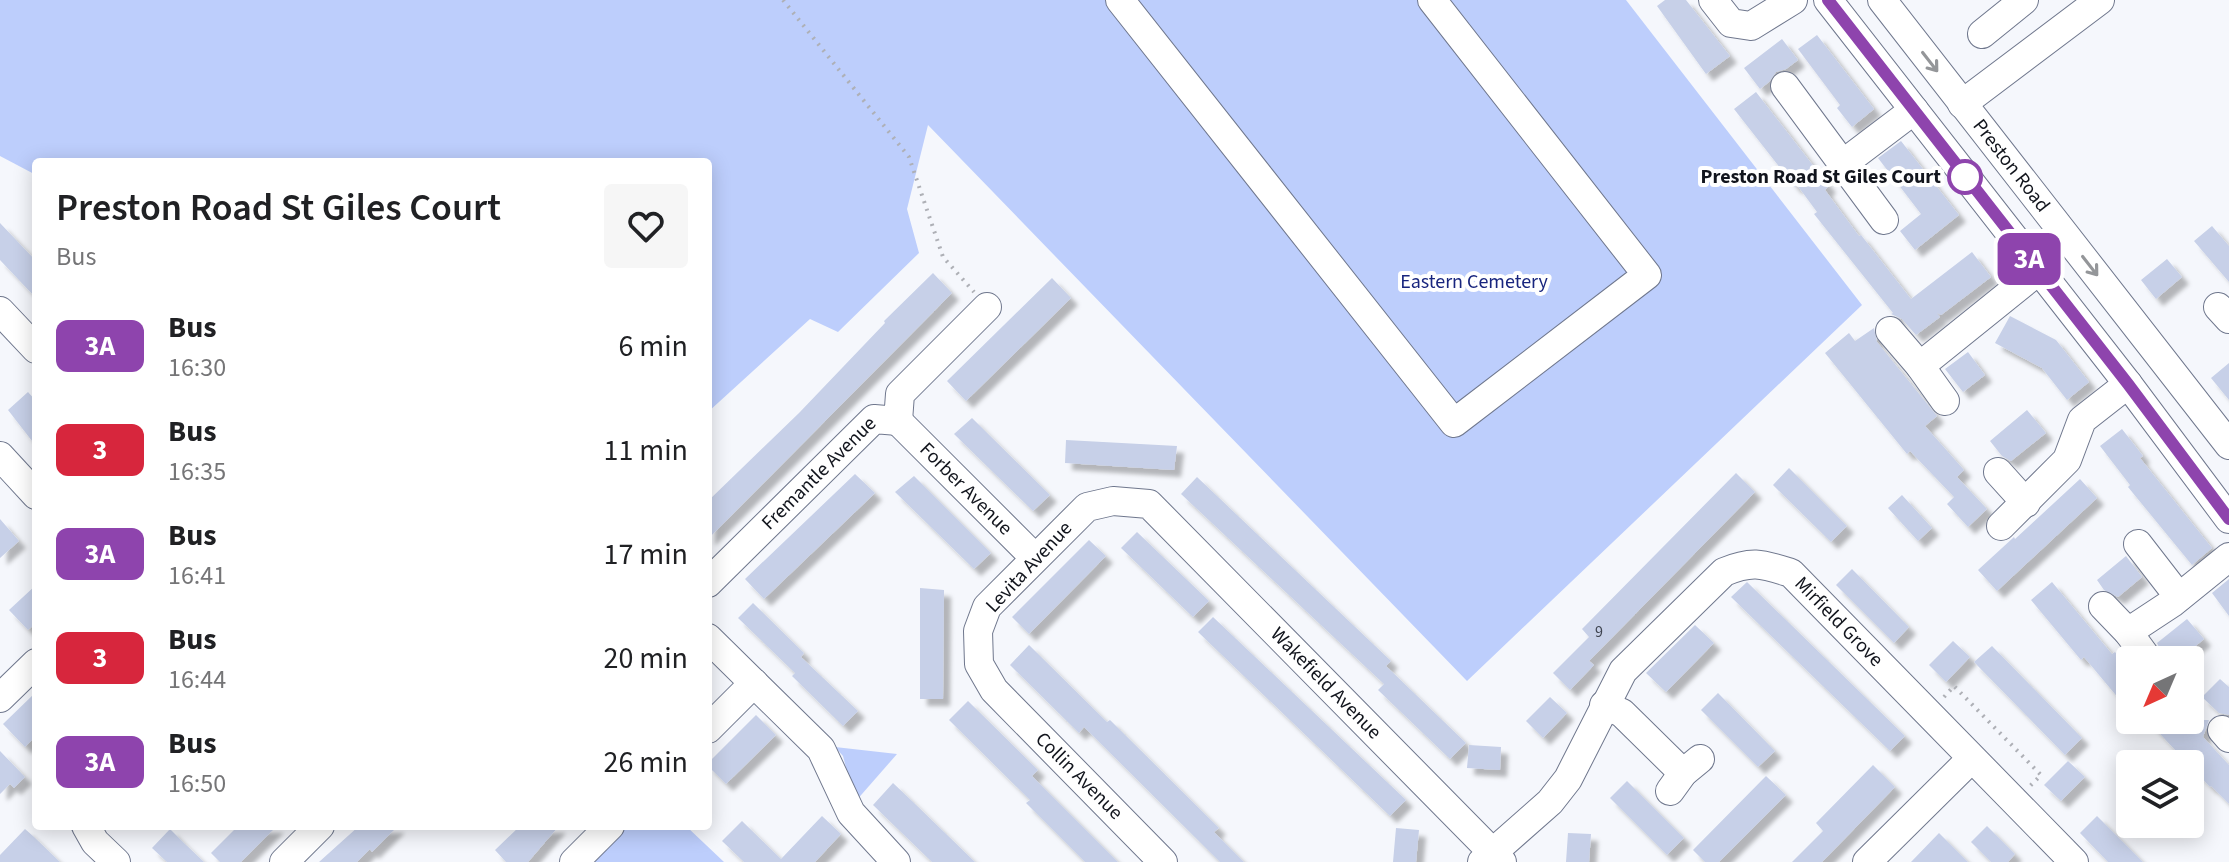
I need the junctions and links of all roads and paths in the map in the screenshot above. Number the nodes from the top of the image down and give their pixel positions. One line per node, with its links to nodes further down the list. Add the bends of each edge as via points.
1 (783, 0): 18 (path, via 909,157 943,257)
2 (1120, 0): 3 (street, via 1454,423 1647,275)
3 (1432, 0)
4 (1713, 0): 5 (street, via 1731,23 1751,26)
5 (1793, 0)
6 (1828, 0): 14 (street)
7 (1882, 0): 13 (street, Preston Road, one-way to 13)
8 (2100, 0): 11 (street)
9 (2023, 1): 10 (street); 11 (street)
10 (1982, 34)
11 (2049, 37): 13 (street)
12 (1785, 86): 15 (street)
13 (1962, 104): 26 (street, Preston Road, one-way to 26)
14 (1914, 110): 15 (street); 17 (street)
15 (1844, 163): 16 (street)
16 (1884, 220)
17 (2038, 271): 22 (street); 23 (street)
18 (987, 307): 25 (street, Fremantle Avenue, via 900,394)
19 (0, 311): 21 (street)
20 (1890, 331): 22 (street)
21 (32, 345)
22 (1920, 366): 24 (street)
23 (2128, 384): 30 (street, via 2082,420 2067,460); 32 (street)
24 (1945, 401)
25 (898, 421): 35 (street, Forber Avenue); 37 (street, Fremantle Avenue, via 874,419)
26 (2225, 432)
27 (0, 456): 29 (street)
28 (1998, 472): 30 (street)
29 (32, 491)
30 (2026, 503): 33 (street)
31 (1149, 504): 35 (street, Levita Avenue, via 1113,501 1087,507); 56 (street, Wakefield Avenue)
32 (2229, 519)
33 (2001, 526)
34 (2138, 544): 38 (street)
35 (1034, 557): 45 (street, Levita Avenue, via 987,607 978,631 979,664)
36 (2229, 557): 38 (street)
37 (712, 579)
38 (2179, 597): 40 (street)
39 (2103, 606): 40 (street)
40 (2128, 632): 42 (street)
41 (712, 642): 44 (street)
42 (2138, 646)
43 (32, 667): 46 (street)
44 (754, 683): 49 (street); 60 (street, via 821,749 851,813)
45 (994, 690): 61 (street, Collin Avenue)
46 (0, 698)
47 (1604, 705): 48 (street, Mirfield Grove, via 1623,671 1724,572 1761,563 1791,573); 51 (street, via 1622,713); 56 (street, Mirfield Grove, via 1578,763 1550,802)
48 (1928, 714): 50 (street, Mirfield Grove); 52 (path, via 1954,686 2041,775)
49 (712, 725)
50 (1971, 759): 52 (street, Mirfield Grove); 62 (street)
51 (1685, 774)
52 (2014, 802): 63 (street, Mirfield Grove)
53 (88, 830): 57 (street)
54 (316, 830): 58 (street)
55 (606, 830): 59 (street)
56 (1492, 859)
57 (116, 862)
58 (284, 862)
59 (574, 862)
60 (896, 862)
61 (1163, 862)
62 (1867, 862)
63 (2074, 862)

